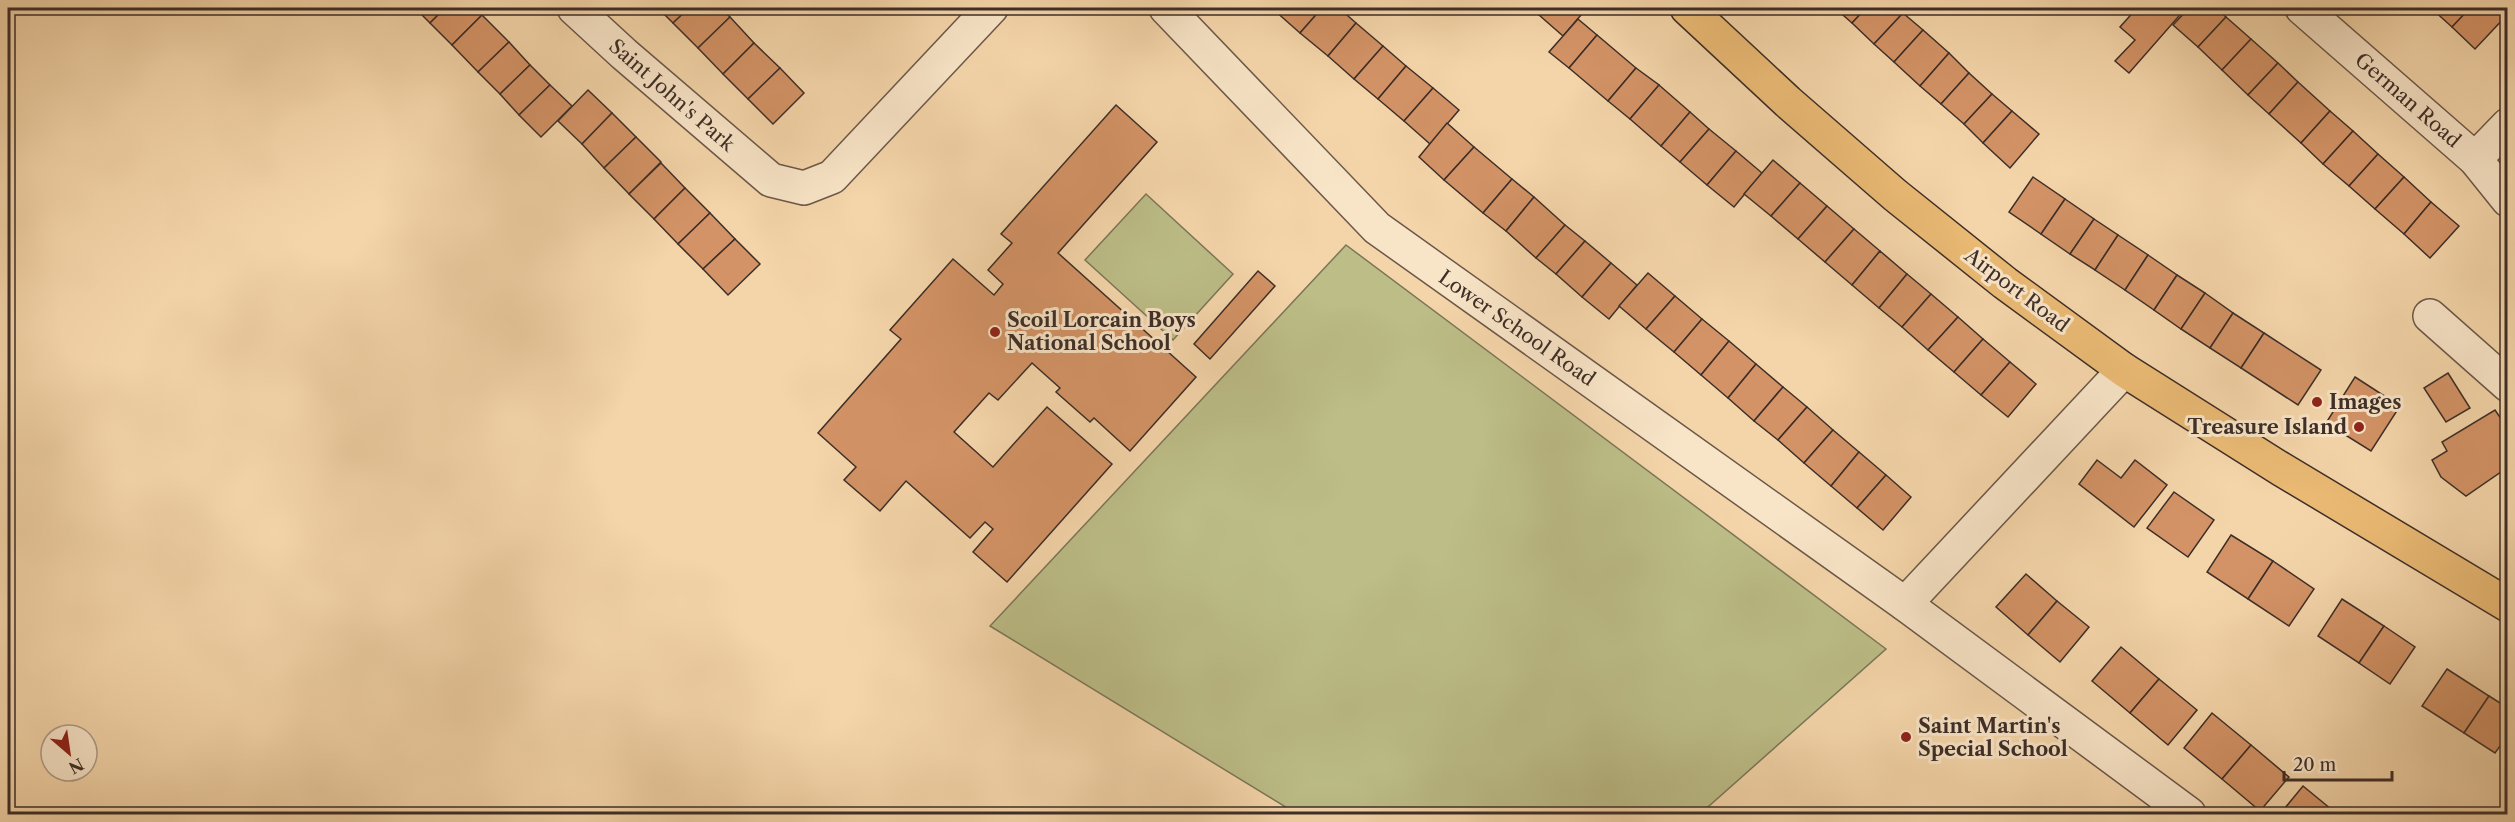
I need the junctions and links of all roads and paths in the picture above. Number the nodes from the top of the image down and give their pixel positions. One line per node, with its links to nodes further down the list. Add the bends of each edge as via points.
1 (574, 8): 2 (street, Saint John's Park, via 771,180 804,188 832,177)
2 (991, 8)
3 (1166, 8): 12 (street, Lower School Road, via 1377,228)
4 (1688, 8): 10 (main road, Airport Road, via 1895,195 2005,283)
5 (2302, 8): 7 (street, German Road)
6 (2508, 125): 7 (street)
7 (2475, 159): 8 (street, German Road)
8 (2508, 200)
9 (2430, 316): 11 (street)
10 (2124, 370): 12 (street); 13 (main road, Airport Road, via 2281,470)
11 (2508, 385)
12 (1905, 604): 14 (street, Lower School Road)
13 (2508, 605)
14 (2189, 814)

